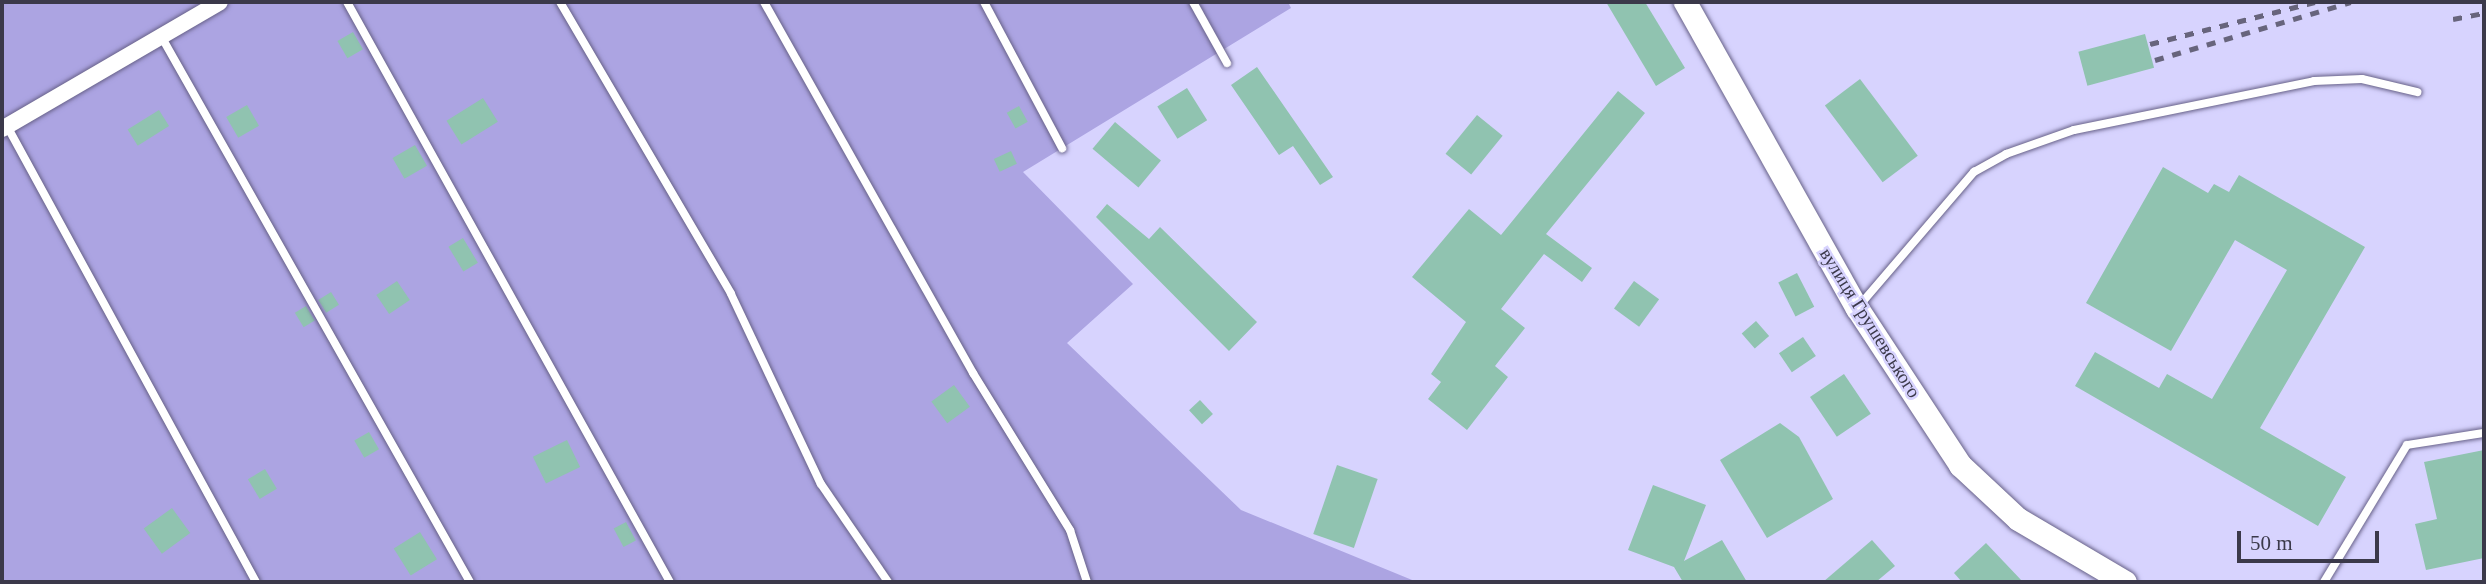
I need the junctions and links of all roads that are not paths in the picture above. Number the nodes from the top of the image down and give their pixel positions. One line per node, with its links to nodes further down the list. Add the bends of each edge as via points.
1 (220, 2): 8 (street)
2 (347, 2): 17 (lane)
3 (560, 2): 18 (lane, via 731,294 821,484)
4 (764, 2): 19 (lane, via 973,373 1070,530)
5 (984, 2): 12 (lane)
6 (1193, 2): 9 (lane)
7 (1685, 2): 13 (street, вулиця Грушевського)
8 (161, 36): 11 (street); 16 (lane)
9 (1227, 63)
10 (2417, 92): 13 (lane, via 2362,79 2314,81 2074,130 2006,154 1975,172)
11 (4, 128): 15 (lane)
12 (1062, 148)
13 (1857, 308): 20 (street, вулиця Грушевського, via 1980,489)
14 (2484, 433): 21 (lane, via 2407,445)
15 (257, 582)
16 (470, 582)
17 (670, 582)
18 (888, 582)
19 (1087, 582)
20 (2125, 582)
21 (2324, 582)

